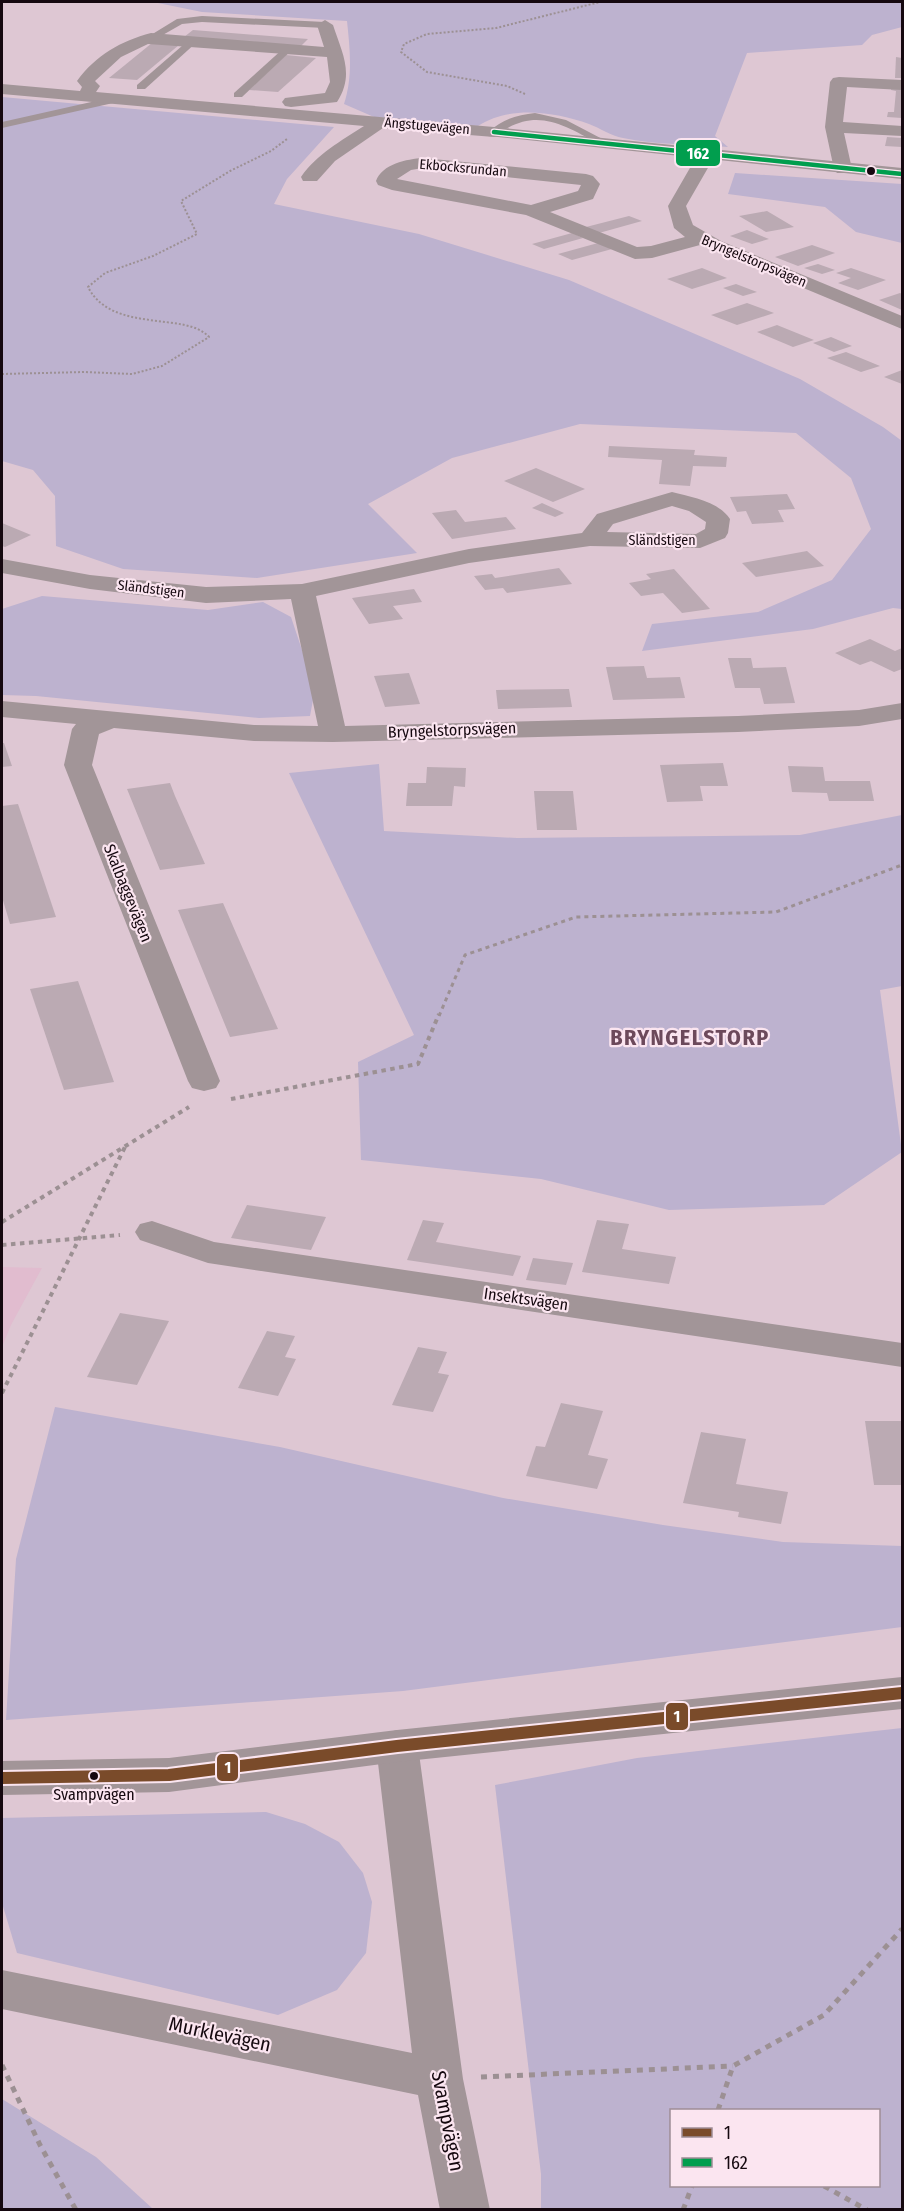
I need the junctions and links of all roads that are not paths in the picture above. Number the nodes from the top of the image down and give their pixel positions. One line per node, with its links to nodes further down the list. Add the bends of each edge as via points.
1 (325, 25): 2 (lane, Ängstugevägen, via 202,18 180,21); 5 (street, Ängstugevägen)
2 (149, 39): 3 (street, Ängstugevägen); 9 (street, Ängstugevägen, via 133,43 101,63 86,81)
3 (193, 41): 4 (street, Ängstugevägen); 7 (lane)
4 (288, 49): 5 (street, Ängstugevägen); 10 (lane)
5 (334, 53): 12 (street, Ängstugevägen, via 339,82 331,98)
6 (903, 85): 15 (street, via 839,82)
7 (141, 87): 9 (street, Ängstugevägen); 10 (street, Ängstugevägen)
8 (2, 89): 9 (street, Ängstugevägen)
9 (87, 90): 11 (street, Ängstugevägen)
10 (237, 95): 12 (street, Ängstugevägen, via 268,98)
11 (118, 99): 12 (street, Ängstugevägen); 14 (lane)
12 (280, 108): 13 (street, Ängstugevägen)
13 (378, 122): 17 (street, Ängstugevägen); 22 (street, via 329,157)
14 (2, 125)
15 (834, 127): 16 (street); 20 (street)
16 (903, 131)
17 (494, 132): 18 (street, Ängstugevägen); 18 (lane, via 511,120 559,119)
18 (603, 142): 19 (street, Ängstugevägen)
19 (707, 154): 20 (street, Ängstugevägen); 24 (street, Bryngelstorpsvägen, via 677,206 684,228)
20 (843, 169): 21 (street, Ängstugevägen)
21 (903, 174)
22 (310, 177)
23 (532, 211): 23 (street, Ekbocksrundan, via 578,199 586,195 591,184 586,180 423,163 406,165 385,179 392,184); 24 (street, Ekbocksrundan, via 634,253)
24 (699, 239): 25 (street, Bryngelstorpsvägen)
25 (903, 323)
26 (590, 539): 28 (street, Sländstigen, via 469,556)
27 (2, 566): 28 (street, Sländstigen, via 90,582 206,595)
28 (302, 591): 32 (street)
29 (2, 709): 31 (street, Bryngelstorpsvägen)
30 (903, 711): 32 (street, Bryngelstorpsvägen, via 859,718 738,724)
31 (113, 719): 32 (street, Bryngelstorpsvägen, via 255,733); 33 (street, Skalbaggevägen, via 86,729 78,765)
32 (333, 734)
33 (209, 1095)
34 (152, 1233): 35 (street, Insektsvägen, via 208,1252)
35 (903, 1355)
36 (903, 1693): 37 (street)
37 (397, 1746): 38 (street, via 169,1775); 40 (street, Svampvägen)
38 (2, 1778)
39 (2, 1990): 40 (street, Murklevägen)
40 (439, 2079): 41 (street, Svampvägen)
41 (465, 2210)

